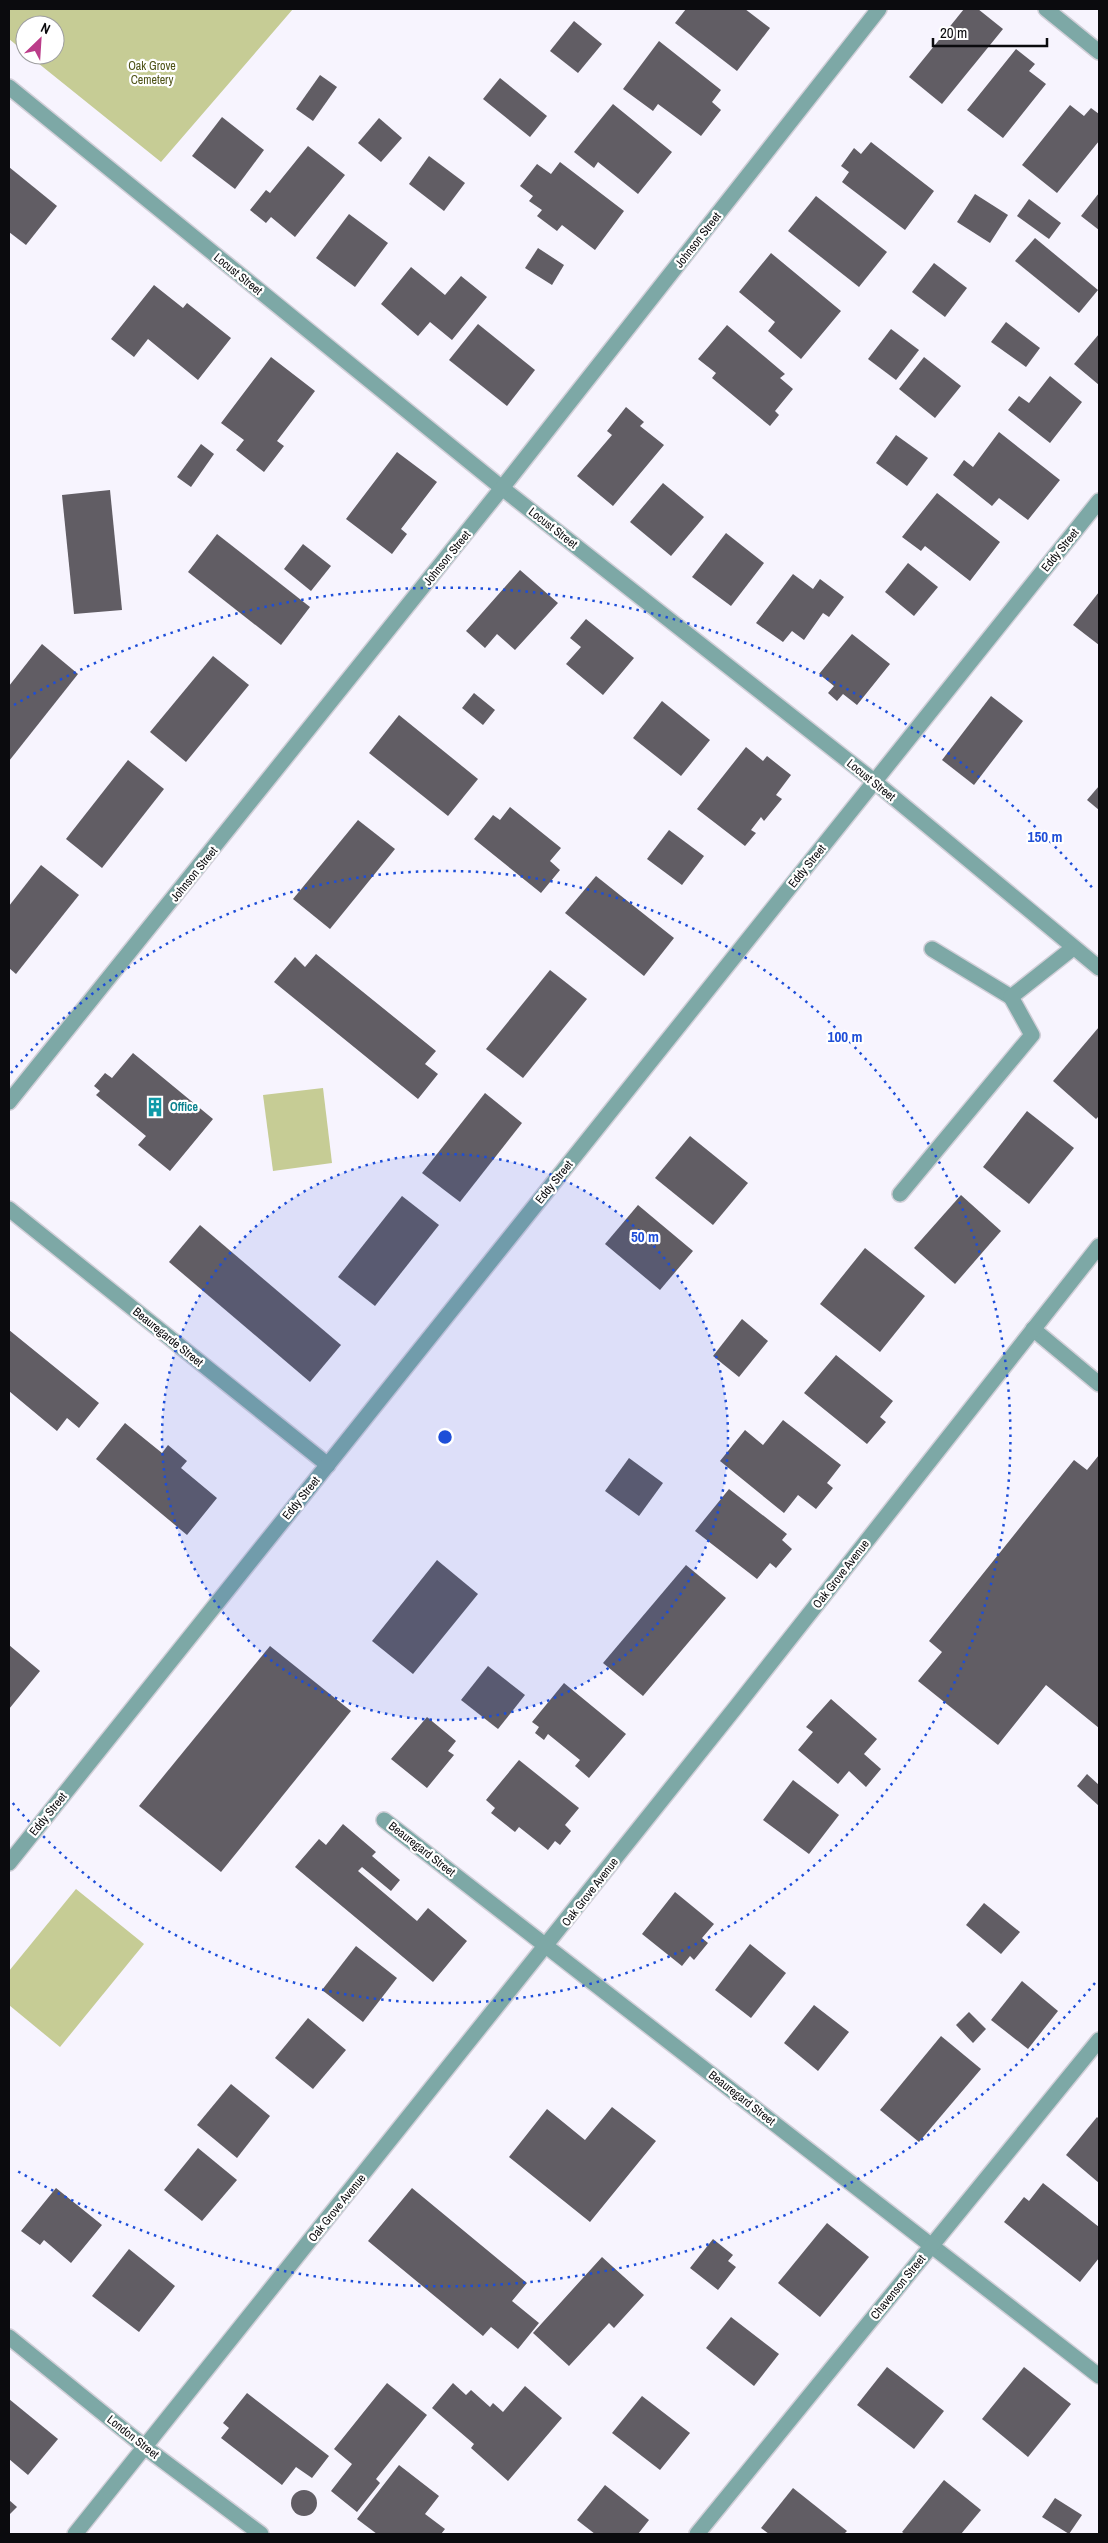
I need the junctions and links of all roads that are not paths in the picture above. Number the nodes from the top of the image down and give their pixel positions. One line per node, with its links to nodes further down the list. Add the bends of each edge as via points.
1 (879, 9): 5 (street, Johnson Street)
2 (1046, 9): 3 (street)
3 (1099, 52)
4 (9, 87): 5 (street, Locust Street)
5 (502, 488): 7 (street, Locust Street); 12 (street, Johnson Street)
6 (1099, 501): 7 (street, Eddy Street)
7 (875, 782): 8 (street, Locust Street); 18 (street, Eddy Street)
8 (1073, 948): 10 (street, Locust Street); 11 (street)
9 (932, 949): 11 (street)
10 (1099, 968)
11 (1011, 997): 13 (street, via 1032,1035)
12 (9, 1102)
13 (900, 1194)
14 (9, 1209): 18 (street, Beauregarde Street)
15 (1099, 1246): 16 (street, Oak Grove Avenue)
16 (1033, 1329): 17 (street); 21 (street, Oak Grove Avenue)
17 (1099, 1384)
18 (328, 1465): 20 (street, Eddy Street)
19 (384, 1820): 21 (street, Beauregard Street)
20 (9, 1863)
21 (546, 1946): 23 (street, Beauregard Street); 26 (street, Oak Grove Avenue)
22 (1099, 2040): 23 (street, Chavenson Street)
23 (932, 2246): 25 (street, Beauregard Street); 29 (street, Chavenson Street)
24 (9, 2337): 26 (street, London Street)
25 (1099, 2376)
26 (146, 2448): 27 (street, Oak Grove Avenue); 28 (street, London Street)
27 (75, 2534)
28 (260, 2534)
29 (697, 2534)

